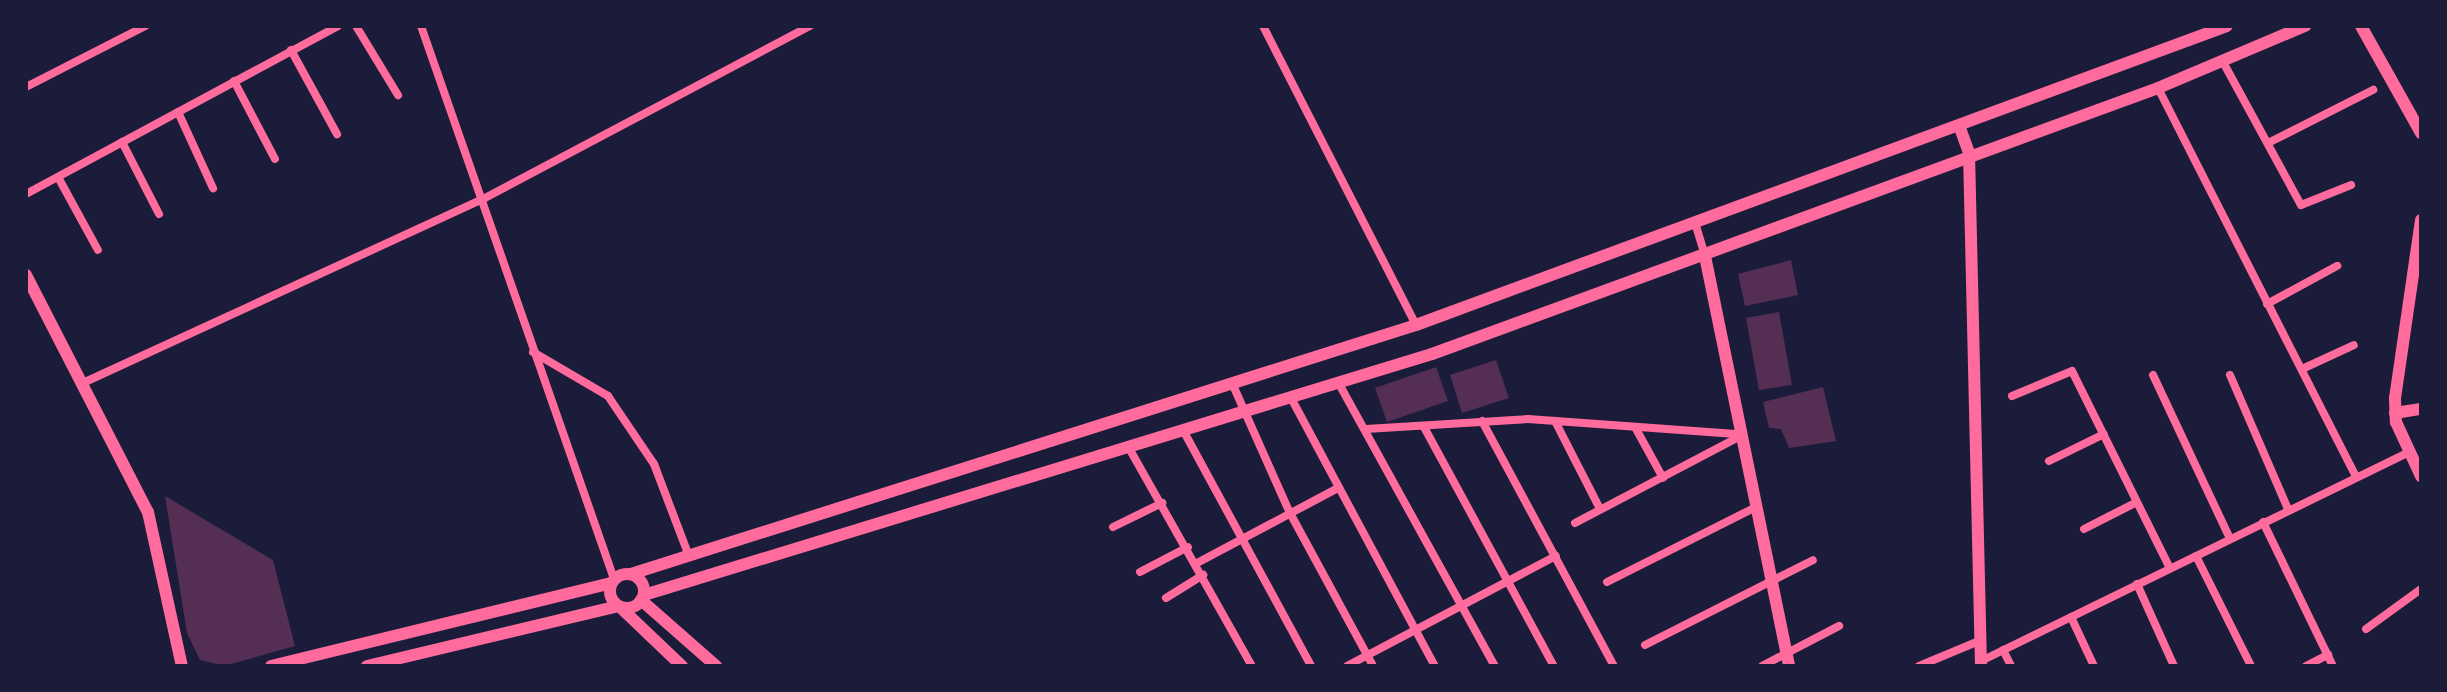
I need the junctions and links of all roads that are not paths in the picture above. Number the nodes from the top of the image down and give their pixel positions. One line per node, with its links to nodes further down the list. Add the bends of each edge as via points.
1 (145, 26): 13 (street)
2 (338, 26): 10 (street)
3 (356, 26): 16 (street)
4 (421, 26): 29 (street)
5 (810, 26): 29 (street)
6 (1263, 26): 38 (street)
7 (2227, 26): 18 (street)
8 (2305, 26): 11 (street)
9 (2361, 26): 19 (street)
10 (291, 50): 12 (street); 20 (street)
11 (2223, 62): 14 (street); 22 (street)
12 (234, 81): 17 (street); 24 (street)
13 (26, 87)
14 (2158, 88): 23 (street); 37 (street)
15 (2373, 90): 22 (street)
16 (398, 95)
17 (178, 112): 21 (street); 27 (street)
18 (1960, 128): 23 (street); 32 (street)
19 (2421, 133)
20 (337, 134)
21 (122, 142): 25 (street); 30 (street)
22 (2268, 143): 26 (street, via 2301,205)
23 (1969, 153): 34 (street); 103 (street)
24 (275, 159)
25 (58, 177): 28 (street); 33 (street)
26 (2351, 185)
27 (213, 188)
28 (26, 194)
29 (485, 198): 40 (street); 44 (street)
30 (159, 214)
31 (2421, 220): 51 (street)
32 (1696, 226): 34 (street); 38 (street)
33 (98, 250)
34 (1705, 256): 45 (street); 59 (street)
35 (2337, 266): 37 (street)
36 (26, 275): 44 (street)
37 (2267, 304): 41 (street)
38 (1416, 325): 46 (street)
39 (2354, 345): 41 (street)
40 (532, 352): 80 (street, via 608,396 654,464); 90 (street)
41 (2302, 369): 63 (street)
42 (2153, 375): 78 (street)
43 (2230, 375): 71 (street)
44 (85, 382): 110 (street, via 148,512)
45 (1338, 382): 47 (street); 56 (street)
46 (1232, 383): 50 (street); 80 (street)
47 (1290, 396): 50 (street); 66 (street)
48 (2012, 396): 58 (street, via 2072,371)
49 (2421, 409): 51 (street)
50 (1241, 412): 57 (street); 72 (street)
51 (2395, 413): 61 (street)
52 (1482, 421): 53 (street); 54 (street); 81 (street)
53 (1555, 421): 55 (street); 70 (street)
54 (1424, 427): 56 (street); 91 (street)
55 (1635, 427): 59 (street); 65 (street)
56 (1366, 429): 98 (street)
57 (1183, 430): 60 (street); 77 (street)
58 (2104, 434): 62 (street); 67 (street)
59 (1739, 436): 65 (street); 69 (street)
60 (1129, 448): 68 (street); 95 (street)
61 (2407, 453): 63 (street); 64 (street)
62 (2049, 461)
63 (2356, 476): 71 (street)
64 (2421, 476)
65 (1663, 478): 70 (street)
66 (1338, 488): 72 (street); 101 (street)
67 (2137, 502): 76 (street); 85 (street)
68 (1162, 503): 75 (street); 79 (street)
69 (1756, 507): 89 (street); 92 (street)
70 (1600, 509): 74 (street)
71 (2288, 509): 73 (street)
72 (1290, 513): 77 (street); 106 (street)
73 (2263, 522): 78 (street); 107 (street)
74 (1575, 523)
75 (1113, 527)
76 (2084, 529)
77 (1243, 537): 84 (street); 116 (street)
78 (2230, 539): 82 (street)
79 (1188, 547): 84 (street); 86 (street)
80 (689, 556): 87 (street)
81 (1556, 556): 91 (street); 122 (street)
82 (2196, 556): 85 (street); 128 (street)
83 (1813, 560): 89 (street)
84 (1197, 563): 88 (street)
85 (2170, 568): 93 (street)
86 (1140, 572)
87 (631, 574): 90 (street); 95 (street)
88 (1203, 575): 96 (street); 115 (street)
89 (1773, 579): 104 (street); 108 (street)
90 (612, 581): 97 (street); 111 (street)
91 (1508, 582): 98 (street); 121 (street)
92 (1607, 582)
93 (2137, 584): 99 (street); 127 (street)
94 (2421, 589): 102 (street)
95 (643, 597): 97 (street); 114 (street)
96 (1166, 598)
97 (619, 606): 112 (street); 113 (street)
98 (1462, 606): 101 (street); 120 (street)
99 (2071, 617): 105 (street); 126 (street)
100 (1839, 626): 108 (street)
101 (1416, 629): 106 (street); 119 (street)
102 (2366, 629)
103 (1979, 641): 109 (street); 124 (street)
104 (1645, 645)
105 (2003, 650): 109 (street); 125 (street)
106 (1367, 655): 117 (street); 118 (street)
107 (2328, 655): 129 (street); 130 (street)
108 (1788, 659): 123 (street)
109 (1981, 664)
110 (182, 666)
111 (271, 666)
112 (367, 666)
113 (682, 666)
114 (716, 666)
115 (1252, 666)
116 (1311, 666)
117 (1347, 666)
118 (1373, 666)
119 (1435, 666)
120 (1495, 666)
121 (1554, 666)
122 (1614, 666)
123 (1762, 666)
124 (1919, 666)
125 (2011, 666)
126 (2094, 666)
127 (2174, 666)
128 (2251, 666)
129 (2306, 666)
130 (2333, 666)

